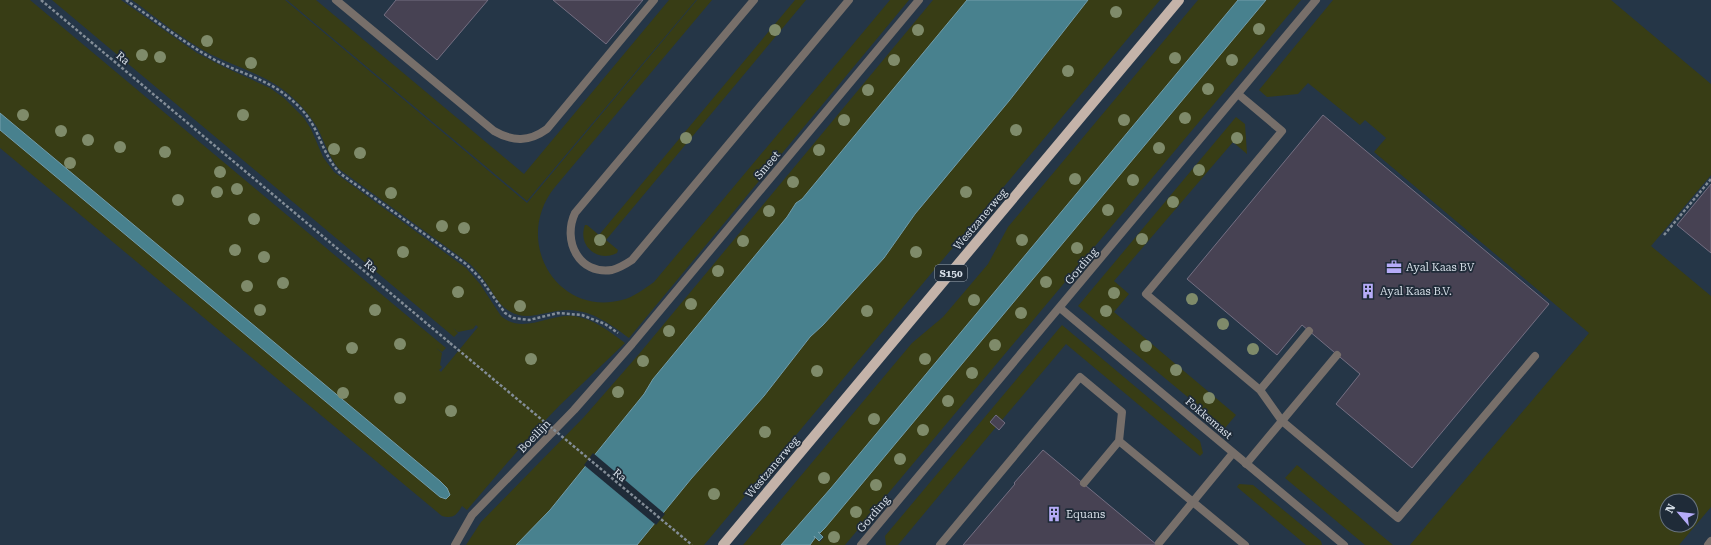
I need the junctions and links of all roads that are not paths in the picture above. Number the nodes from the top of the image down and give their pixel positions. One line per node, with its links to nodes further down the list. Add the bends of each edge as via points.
1 (336, 0): 2 (street, via 494,131 512,139 532,138 547,129)
2 (654, 0)
3 (754, 0): 4 (street, via 575,214 569,233 571,243 581,260 590,266 612,270 632,260)
4 (849, 0)
5 (919, 0): 11 (street, Smeet)
6 (1179, 0): 24 (main road, Westzanerweg / S150)
7 (1316, 0): 8 (street, Gording)
8 (1238, 94): 9 (street, Gording); 14 (street, via 1282,131 1146,294)
9 (1060, 308): 17 (street, Fokkemast); 25 (street, Gording)
10 (1309, 331): 14 (street)
11 (632, 344): 23 (street, Boeilijn, via 574,410 472,514)
12 (1337, 355): 15 (street)
13 (1535, 356): 15 (street, via 1398,518)
14 (1260, 390): 15 (street)
15 (1282, 421): 18 (street)
16 (1119, 441): 19 (street); 20 (street); 26 (street, via 1122,412 1080,377)
17 (1233, 453): 18 (street, Fokkemast); 20 (street)
18 (1246, 464): 28 (street, Fokkemast)
19 (1084, 483)
20 (1193, 502): 22 (street); 27 (street)
21 (1711, 541): 29 (street)
22 (1159, 544)
23 (455, 545)
24 (723, 545)
25 (861, 545)
26 (940, 545)
27 (1244, 545)
28 (1344, 545)
29 (1708, 545)

